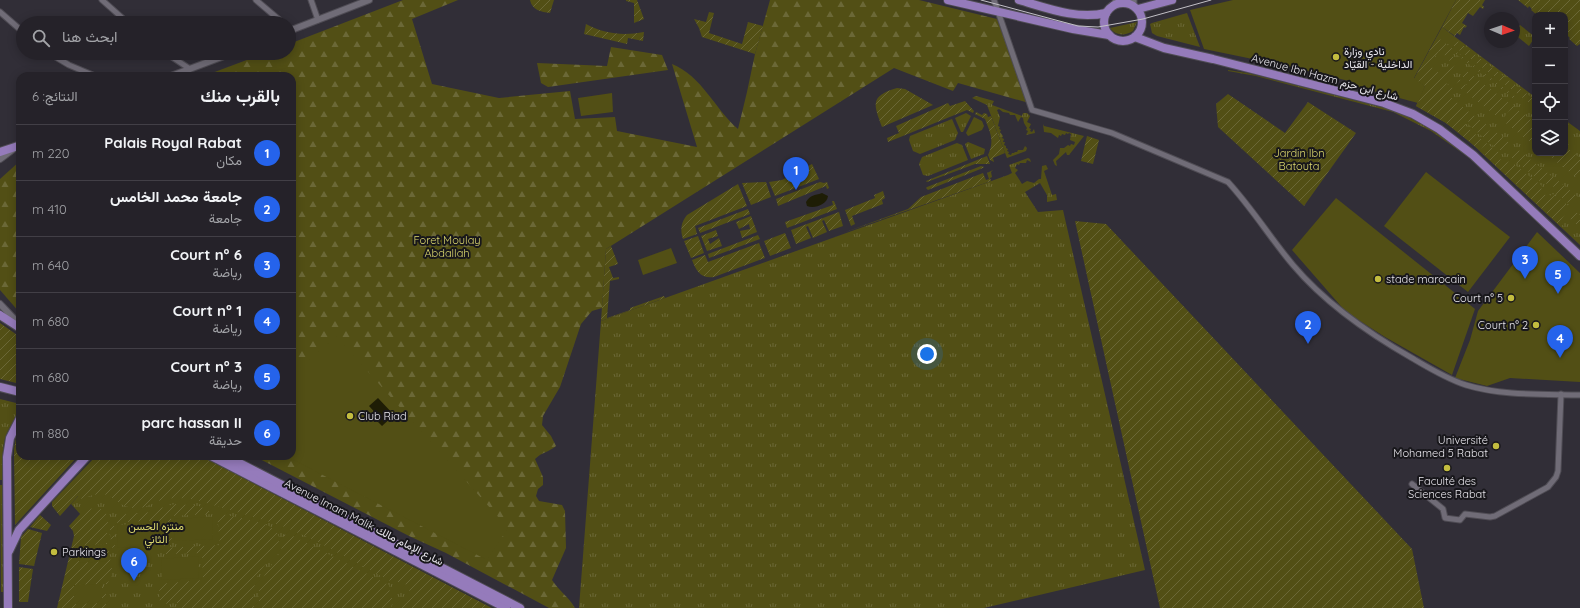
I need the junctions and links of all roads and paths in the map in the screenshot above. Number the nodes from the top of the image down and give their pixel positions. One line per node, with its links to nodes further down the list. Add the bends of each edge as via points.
1 (102, 0): 14 (street)
2 (256, 0): 15 (street)
3 (311, 0): 16 (street)
4 (368, 0): 16 (street)
5 (948, 0): 12 (main road)
6 (994, 0): 12 (street)
7 (1019, 0): 13 (main road, via 1071,14)
8 (1172, 0): 10 (main road)
9 (1116, 2): 10 (main road); 13 (main road)
10 (1134, 4): 20 (main road, via 1142,16 1143,23)
11 (0, 12): 17 (street)
12 (998, 12): 19 (main road, via 1073,30); 38 (street, via 1032,110 1112,133 1228,182 1294,266 1321,294 1372,334 1433,370 1465,385 1486,390)
13 (1106, 13): 19 (main road, via 1104,26)
14 (120, 16)
15 (275, 16)
16 (318, 20): 18 (street)
17 (16, 26)
18 (296, 28)
19 (1109, 35): 20 (main road, via 1120,41)
20 (1136, 37): 31 (main road, Avenue Ibn Hazm شارع ابن حزم, via 1154,46 1384,103 1413,114 1440,129 1473,155)
21 (61, 60): 25 (street)
22 (176, 60): 24 (street)
23 (214, 60): 24 (street)
24 (190, 69): 26 (street)
25 (86, 72)
26 (182, 72)
27 (16, 147): 29 (main road)
28 (16, 148): 30 (street)
29 (0, 152)
30 (0, 159)
31 (1580, 256)
32 (0, 304): 34 (street)
33 (0, 315): 35 (main road)
34 (16, 322)
35 (16, 325)
36 (0, 387): 37 (main road)
37 (16, 391)
38 (1561, 394): 39 (street); 44 (street, via 1559,465 1556,477 1548,487 1530,498 1494,516 1465,514 1460,520 1445,518 1443,509)
39 (1580, 395)
40 (16, 424): 45 (main road, via 8,448)
41 (82, 460): 45 (main road, via 18,530)
42 (219, 460): 47 (main road, Avenue Imam Malik شارع الإمام مالك)
43 (234, 460): 48 (main road, Avenue Imam Malik شارع الإمام مالك)
44 (1412, 484)
45 (7, 555): 46 (main road)
46 (8, 608)
47 (506, 608)
48 (520, 608)

